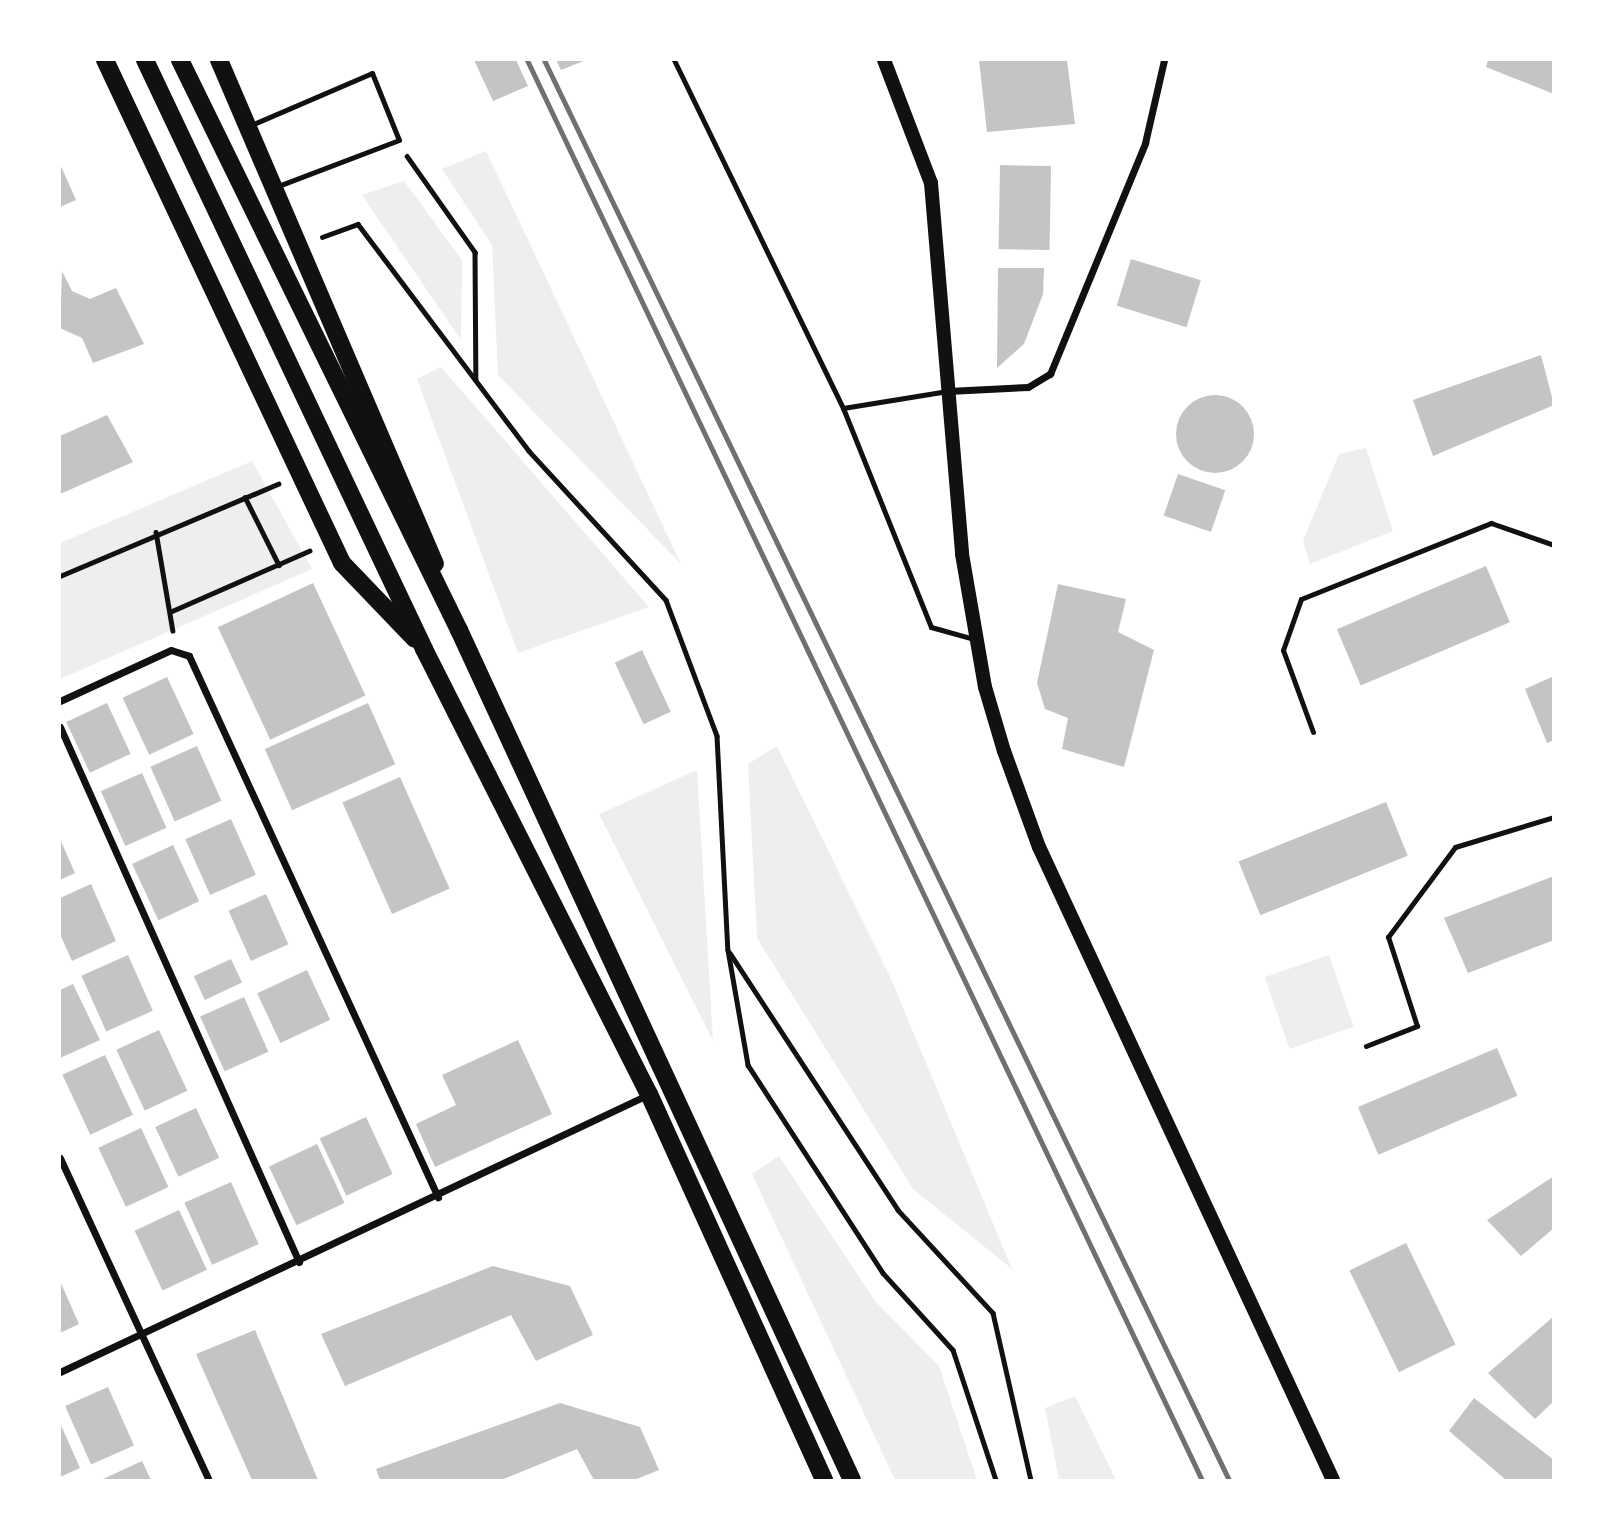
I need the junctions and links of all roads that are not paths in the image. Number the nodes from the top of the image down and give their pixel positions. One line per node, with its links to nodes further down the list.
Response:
1 (105, 60): 15 (main road)
2 (145, 60): 15 (main road)
3 (180, 60): 13 (main road)
4 (219, 60): 8 (main road)
5 (674, 60): 11 (lane)
6 (884, 60): 10 (main road)
7 (1164, 60): 10 (street)
8 (247, 127): 9 (main road); 9 (lane)
9 (271, 189): 13 (main road)
10 (948, 391): 11 (lane); 14 (main road)
11 (843, 408): 14 (lane)
12 (1553, 545): 18 (lane)
13 (459, 630): 29 (main road)
14 (975, 639): 30 (main road)
15 (424, 649): 21 (main road)
16 (60, 701): 23 (street)
17 (60, 727): 24 (street)
18 (1313, 732)
19 (1553, 817): 20 (lane)
20 (1366, 1046)
21 (649, 1094): 23 (street); 28 (main road)
22 (60, 1158): 25 (street)
23 (438, 1197): 24 (street)
24 (299, 1262): 25 (street)
25 (142, 1336): 26 (street); 27 (street)
26 (60, 1372)
27 (209, 1480)
28 (824, 1480)
29 (852, 1480)
30 (1333, 1480)

